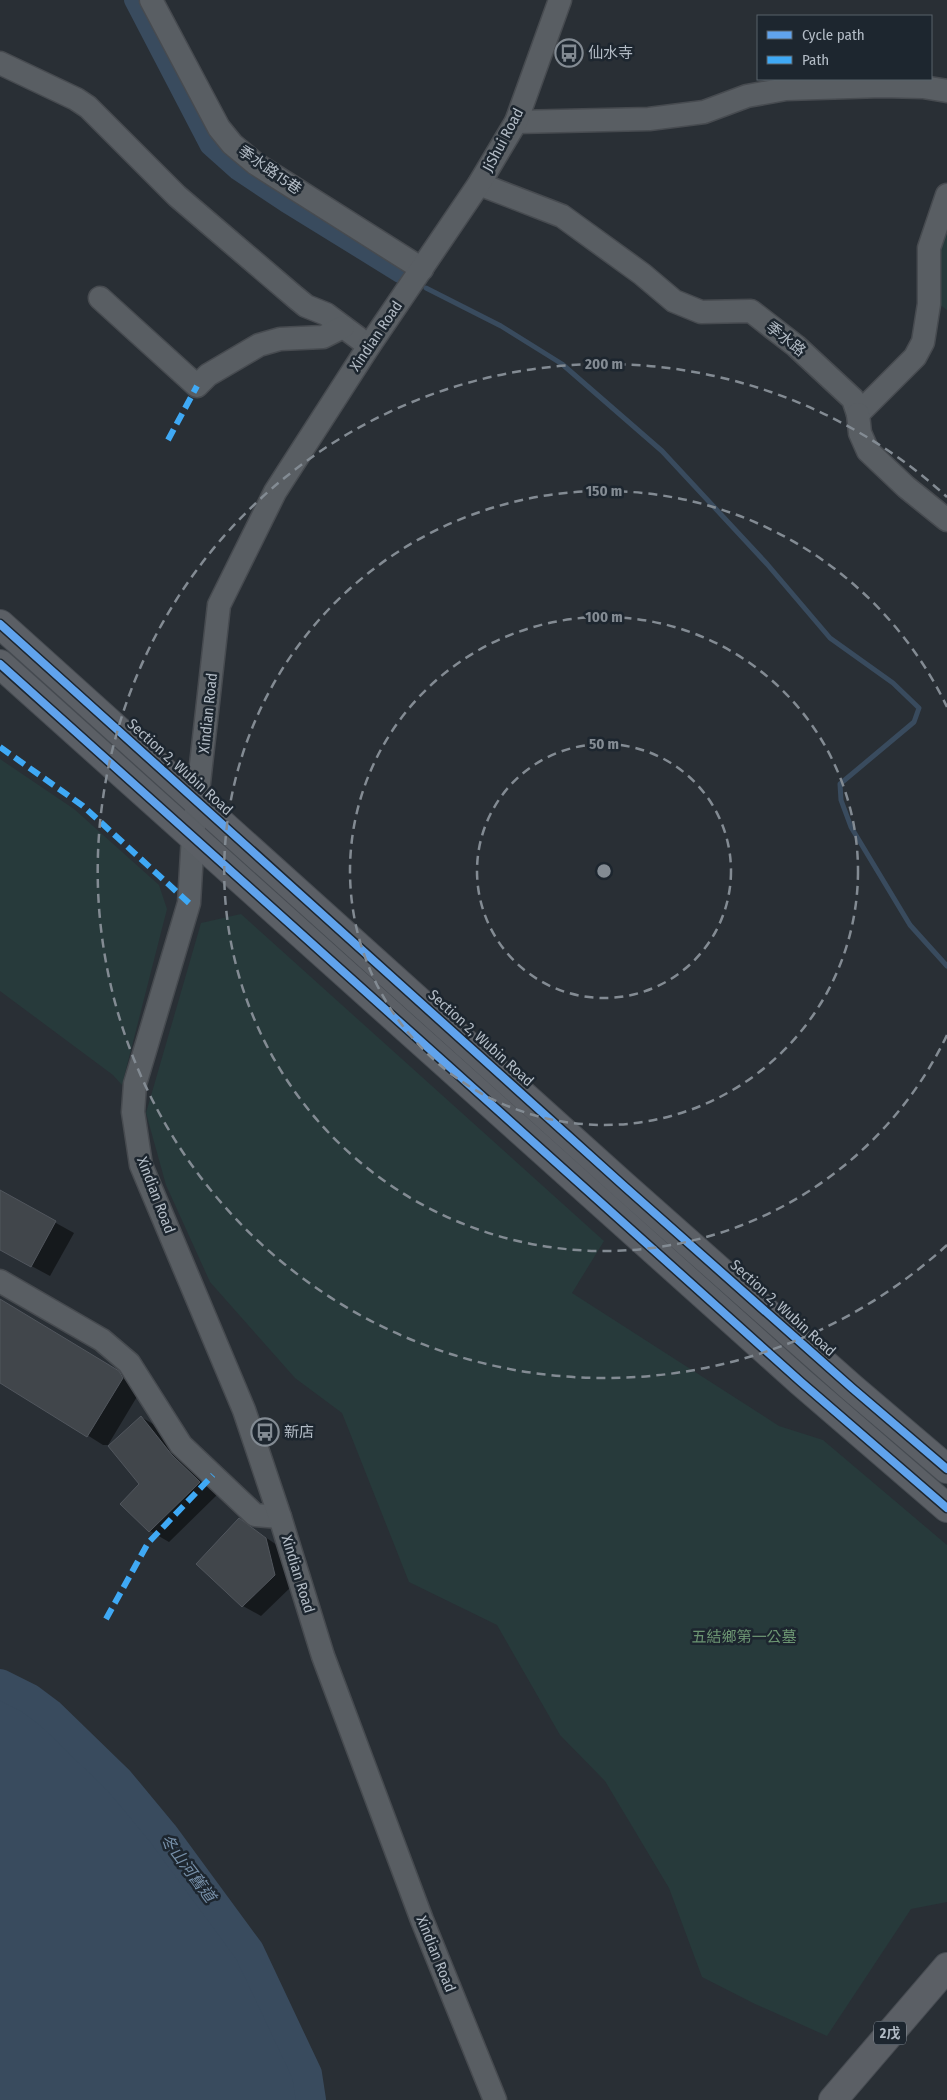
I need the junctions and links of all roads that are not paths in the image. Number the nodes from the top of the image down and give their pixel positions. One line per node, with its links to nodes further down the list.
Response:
1 (151, 0): 8 (street, 季水路15巷)
2 (560, 0): 5 (street, JiShui Road)
3 (0, 63): 10 (street)
4 (947, 91): 5 (street)
5 (516, 122): 6 (street, JiShui Road)
6 (479, 184): 8 (street, JiShui Road); 12 (street, 季水路)
7 (947, 195): 12 (street)
8 (422, 269): 11 (street, Xindian Road)
9 (100, 298): 10 (street)
10 (343, 327): 11 (street)
11 (369, 346): 16 (street, Xindian Road)
12 (858, 414): 13 (street, 季水路)
13 (947, 520)
14 (0, 624): 16 (main road, Section 2, Wubin Road)
15 (0, 664): 17 (main road)
16 (198, 802): 17 (street, Xindian Road); 19 (main road, Section 2, Wubin Road)
17 (193, 836): 20 (main road); 21 (street, Xindian Road)
18 (0, 1281): 21 (street)
19 (947, 1469)
20 (947, 1508)
21 (280, 1517): 23 (street, Xindian Road)
22 (947, 1966): 24 (main road, 2戊)
23 (495, 2100)
24 (833, 2100)

